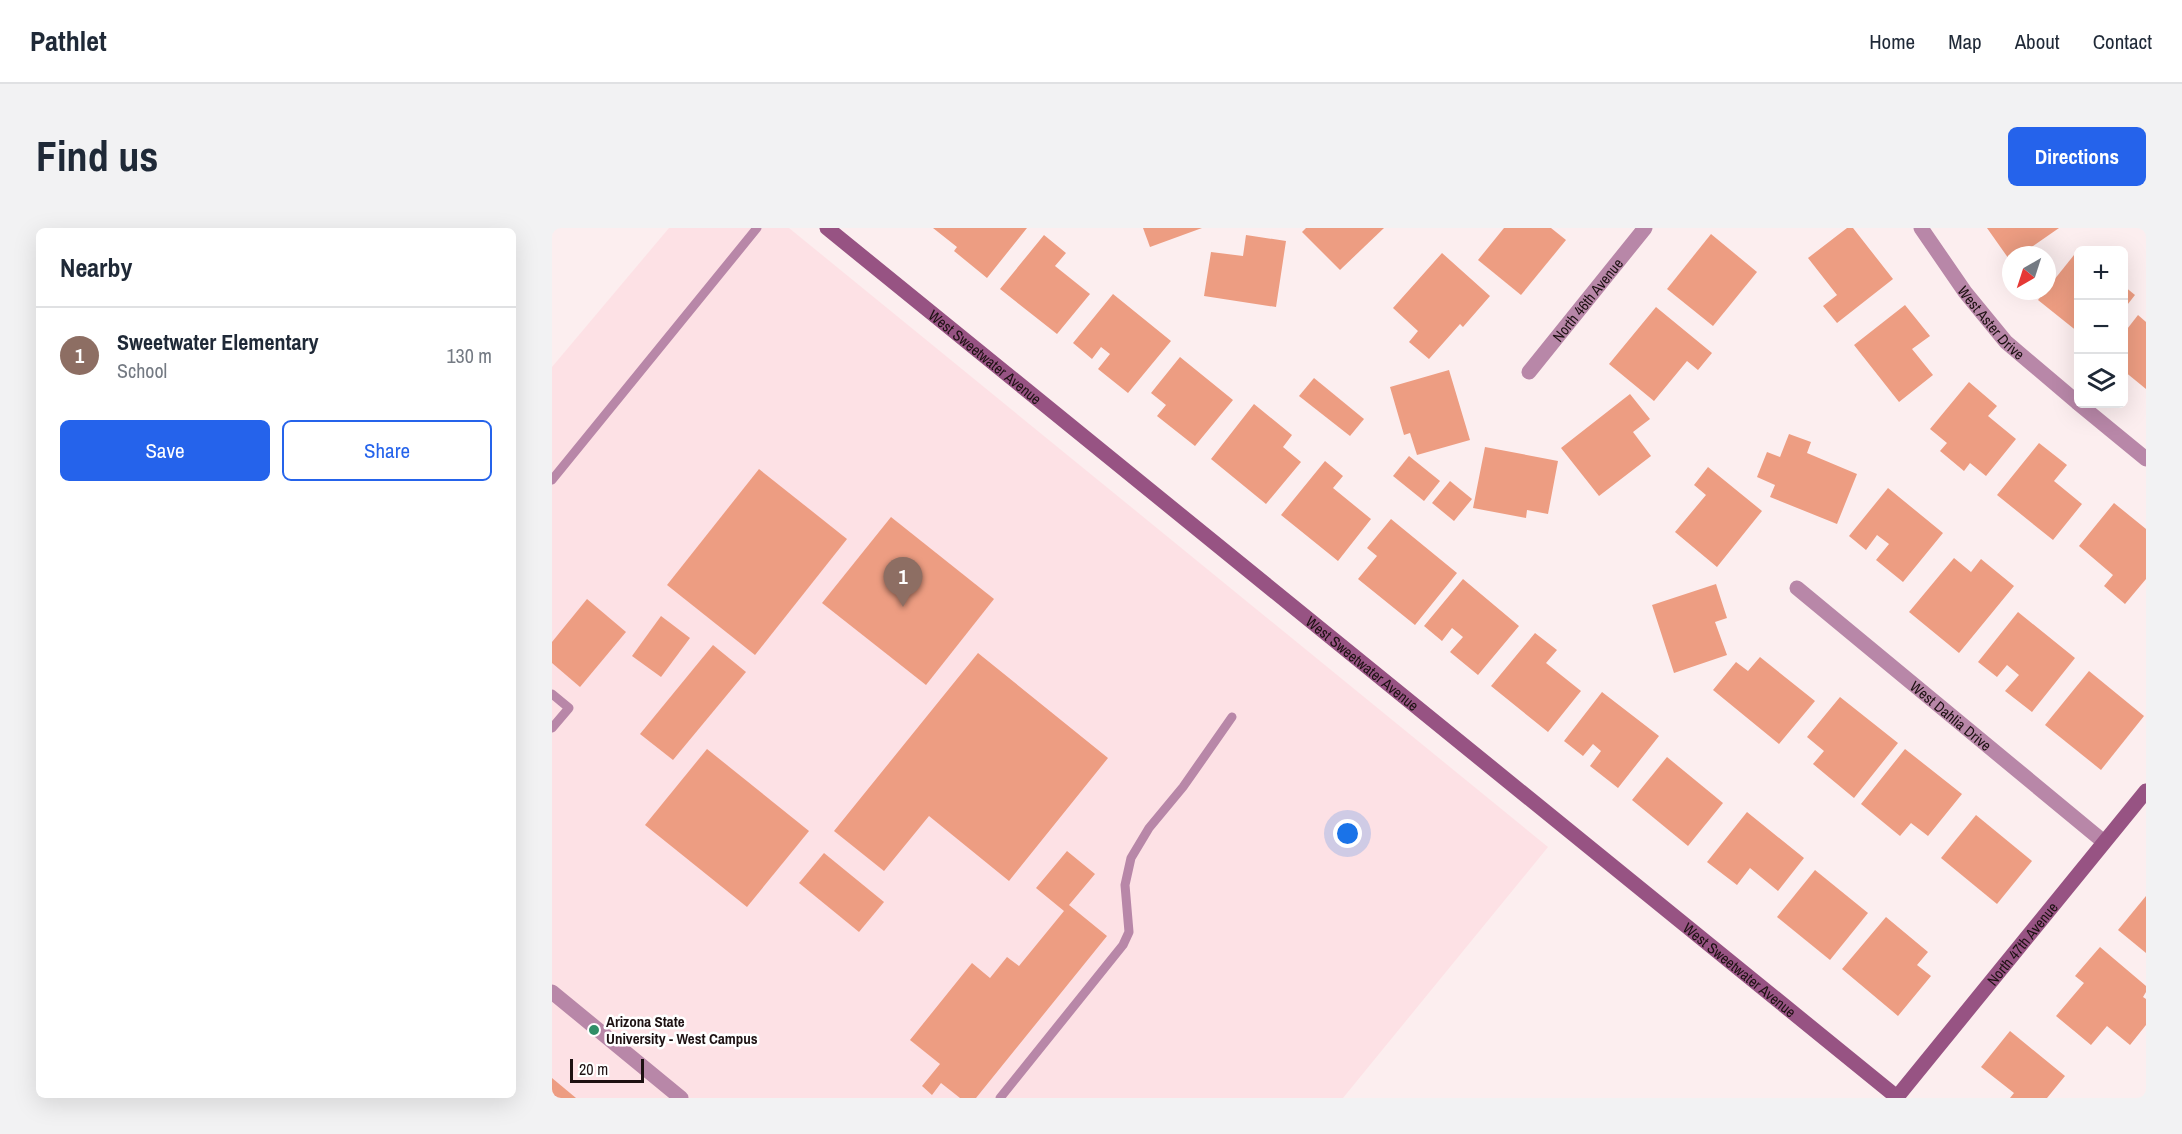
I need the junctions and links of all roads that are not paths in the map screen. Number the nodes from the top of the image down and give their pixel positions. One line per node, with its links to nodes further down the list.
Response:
1 (757, 228): 9 (lane)
2 (827, 228): 17 (street, West Sweetwater Avenue)
3 (1645, 228): 5 (street, North 46th Avenue)
4 (1921, 228): 6 (street, West Aster Drive)
5 (1529, 372)
6 (2074, 399)
7 (2085, 408): 8 (street, West Aster Drive)
8 (2146, 459)
9 (552, 480)
10 (1797, 588): 15 (street, West Dahlia Drive)
11 (552, 694): 13 (lane)
12 (1232, 717): 19 (lane)
13 (552, 728)
14 (2146, 790): 15 (street, North 47th Avenue)
15 (2104, 842): 17 (street, North 47th Avenue)
16 (552, 992): 18 (street)
17 (1897, 1097)
18 (681, 1098)
19 (1000, 1098)

